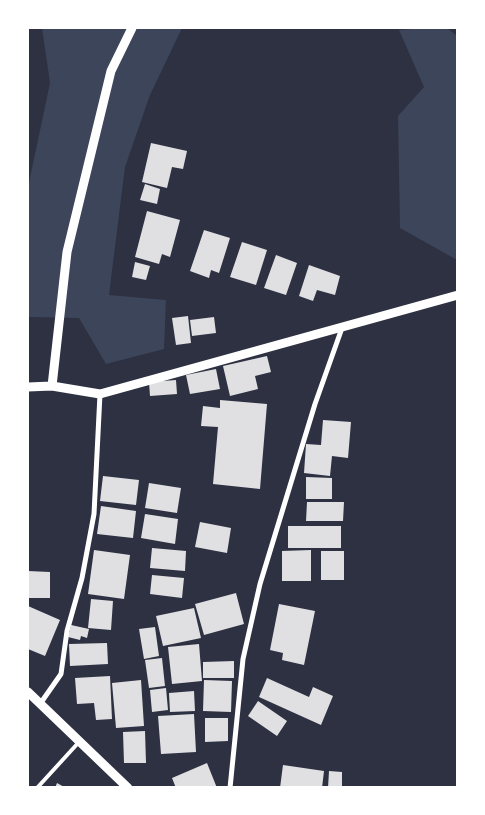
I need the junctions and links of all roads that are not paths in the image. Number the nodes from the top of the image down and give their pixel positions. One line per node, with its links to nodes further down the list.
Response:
1 (132, 28): 4 (street)
2 (458, 295): 3 (street)
3 (342, 328): 6 (street); 12 (street)
4 (52, 386): 5 (street); 6 (street)
5 (28, 387)
6 (100, 394): 8 (street)
7 (28, 692): 8 (street)
8 (40, 704): 9 (street)
9 (79, 742): 10 (lane); 11 (street)
10 (36, 788)
11 (128, 788)
12 (230, 788)

